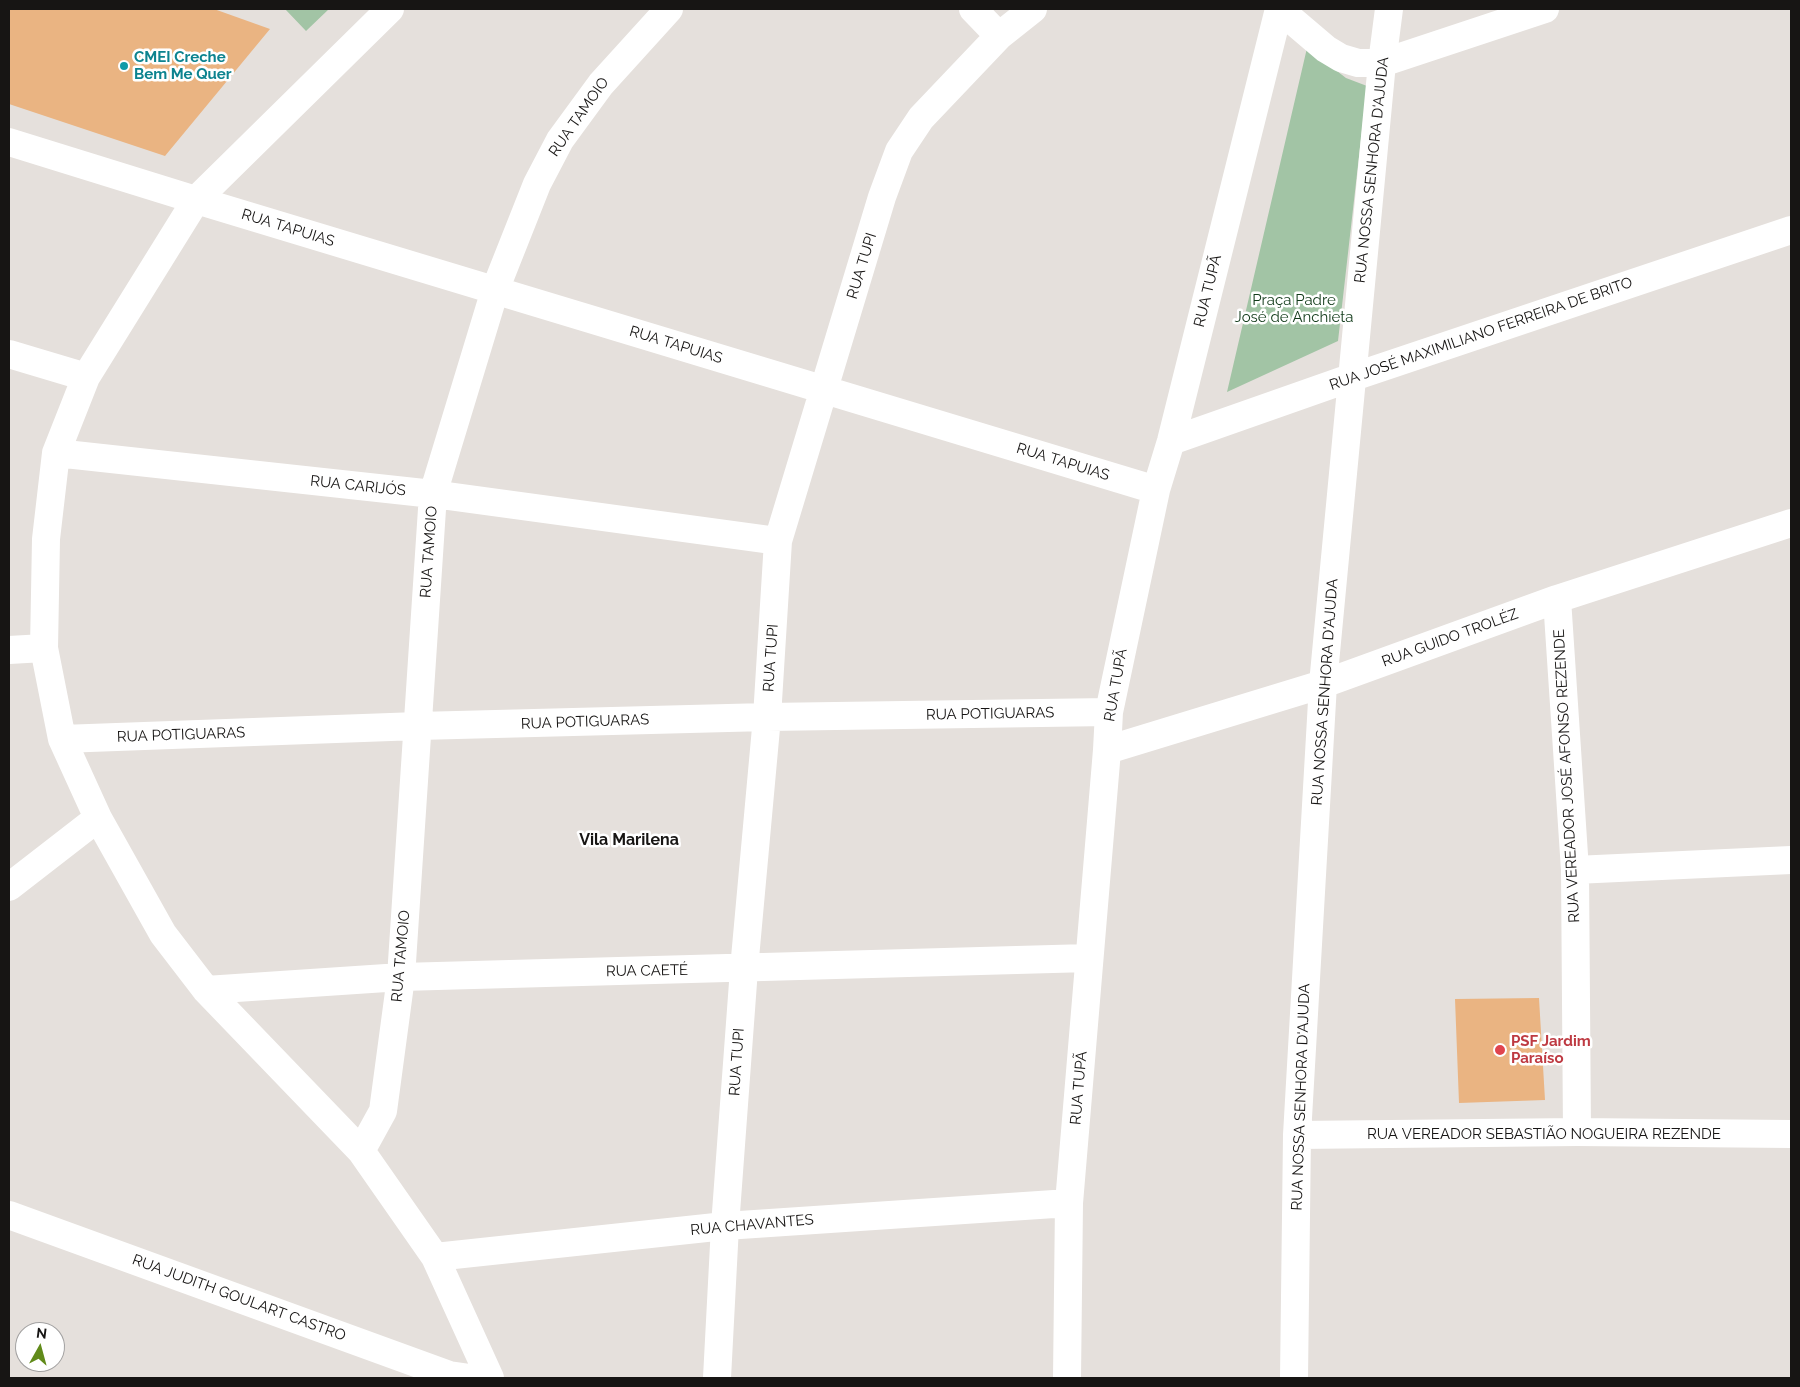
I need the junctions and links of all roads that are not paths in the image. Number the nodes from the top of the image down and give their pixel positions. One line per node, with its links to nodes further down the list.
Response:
1 (390, 9): 11 (street)
2 (669, 9): 13 (street, RUA TAMOIO)
3 (973, 9): 8 (street)
4 (1033, 9): 8 (street, RUA TUPI)
5 (1279, 9): 9 (street); 18 (street, RUA TUPÃ)
6 (1389, 9): 9 (street, RUA NOSSA SENHORA D'AJUDA)
7 (1545, 9): 9 (street)
8 (999, 36): 17 (street, RUA TUPI)
9 (1382, 63): 16 (street, RUA NOSSA SENHORA D'AJUDA)
10 (9, 142): 11 (street, RUA TAPUIAS)
11 (196, 200): 13 (street, RUA TAPUIAS); 15 (street)
12 (1791, 230): 16 (street, RUA JOSÉ MAXIMILIANO FERREIRA DE BRITO)
13 (495, 290): 17 (street, RUA TAPUIAS); 21 (street, RUA TAMOIO)
14 (9, 354): 15 (street)
15 (86, 377): 19 (street)
16 (1352, 377): 18 (street, RUA JOSÉ MAXIMILIANO FERREIRA DE BRITO); 27 (street, RUA NOSSA SENHORA D'AJUDA)
17 (824, 390): 20 (street, RUA TAPUIAS); 23 (street, RUA TUPI)
18 (1171, 441): 20 (street, RUA TUPÃ)
19 (56, 453): 21 (street, RUA CARIJÓS); 25 (street)
20 (1156, 490): 28 (street, RUA TUPÃ)
21 (433, 494): 23 (street, RUA CARIJÓS); 30 (street, RUA TAMOIO)
22 (1791, 523): 24 (street, RUA GUIDO TROLÉZ)
23 (778, 540): 29 (street, RUA TUPI)
24 (1557, 599): 27 (street, RUA GUIDO TROLÉZ); 35 (street, RUA VEREADOR JOSÉ AFONSO REZENDE)
25 (44, 648): 26 (street); 31 (street)
26 (9, 650)
27 (1323, 684): 32 (street, RUA GUIDO TROLÉZ); 43 (street, RUA NOSSA SENHORA D'AJUDA)
28 (1109, 712): 29 (street, RUA POTIGUARAS); 32 (street, RUA TUPÃ)
29 (767, 717): 30 (street, RUA POTIGUARAS); 38 (street, RUA TUPI)
30 (418, 726): 31 (street, RUA POTIGUARAS); 39 (street, RUA TAMOIO)
31 (62, 739): 33 (street)
32 (1107, 750): 37 (street, RUA TUPÃ)
33 (98, 818): 36 (street); 40 (street)
34 (1791, 860): 35 (street)
35 (1575, 870): 41 (street, RUA VEREADOR JOSÉ AFONSO REZENDE)
36 (9, 887)
37 (1089, 958): 38 (street, RUA CAETÉ); 45 (street, RUA TUPÃ)
38 (744, 969): 39 (street, RUA CAETÉ); 47 (street, RUA TUPI)
39 (401, 977): 40 (street, RUA CAETÉ); 44 (street, RUA TAMOIO)
40 (206, 990): 44 (street)
41 (1577, 1132): 42 (street, RUA VEREADOR SEBASTIÃO NOGUEIRA REZENDE); 43 (street, RUA VEREADOR SEBASTIÃO NOGUEIRA REZENDE)
42 (1791, 1134)
43 (1297, 1135): 53 (street, RUA NOSSA SENHORA D'AJUDA)
44 (361, 1150): 48 (street)
45 (1069, 1203): 47 (street, RUA CHAVANTES); 52 (street, RUA TUPÃ)
46 (9, 1214): 49 (street, RUA JUDITH GOULART CASTRO)
47 (725, 1226): 48 (street, RUA CHAVANTES); 51 (street, RUA TUPI)
48 (435, 1257): 50 (street)
49 (470, 1378)
50 (490, 1378)
51 (717, 1378)
52 (1067, 1378)
53 (1294, 1378)

